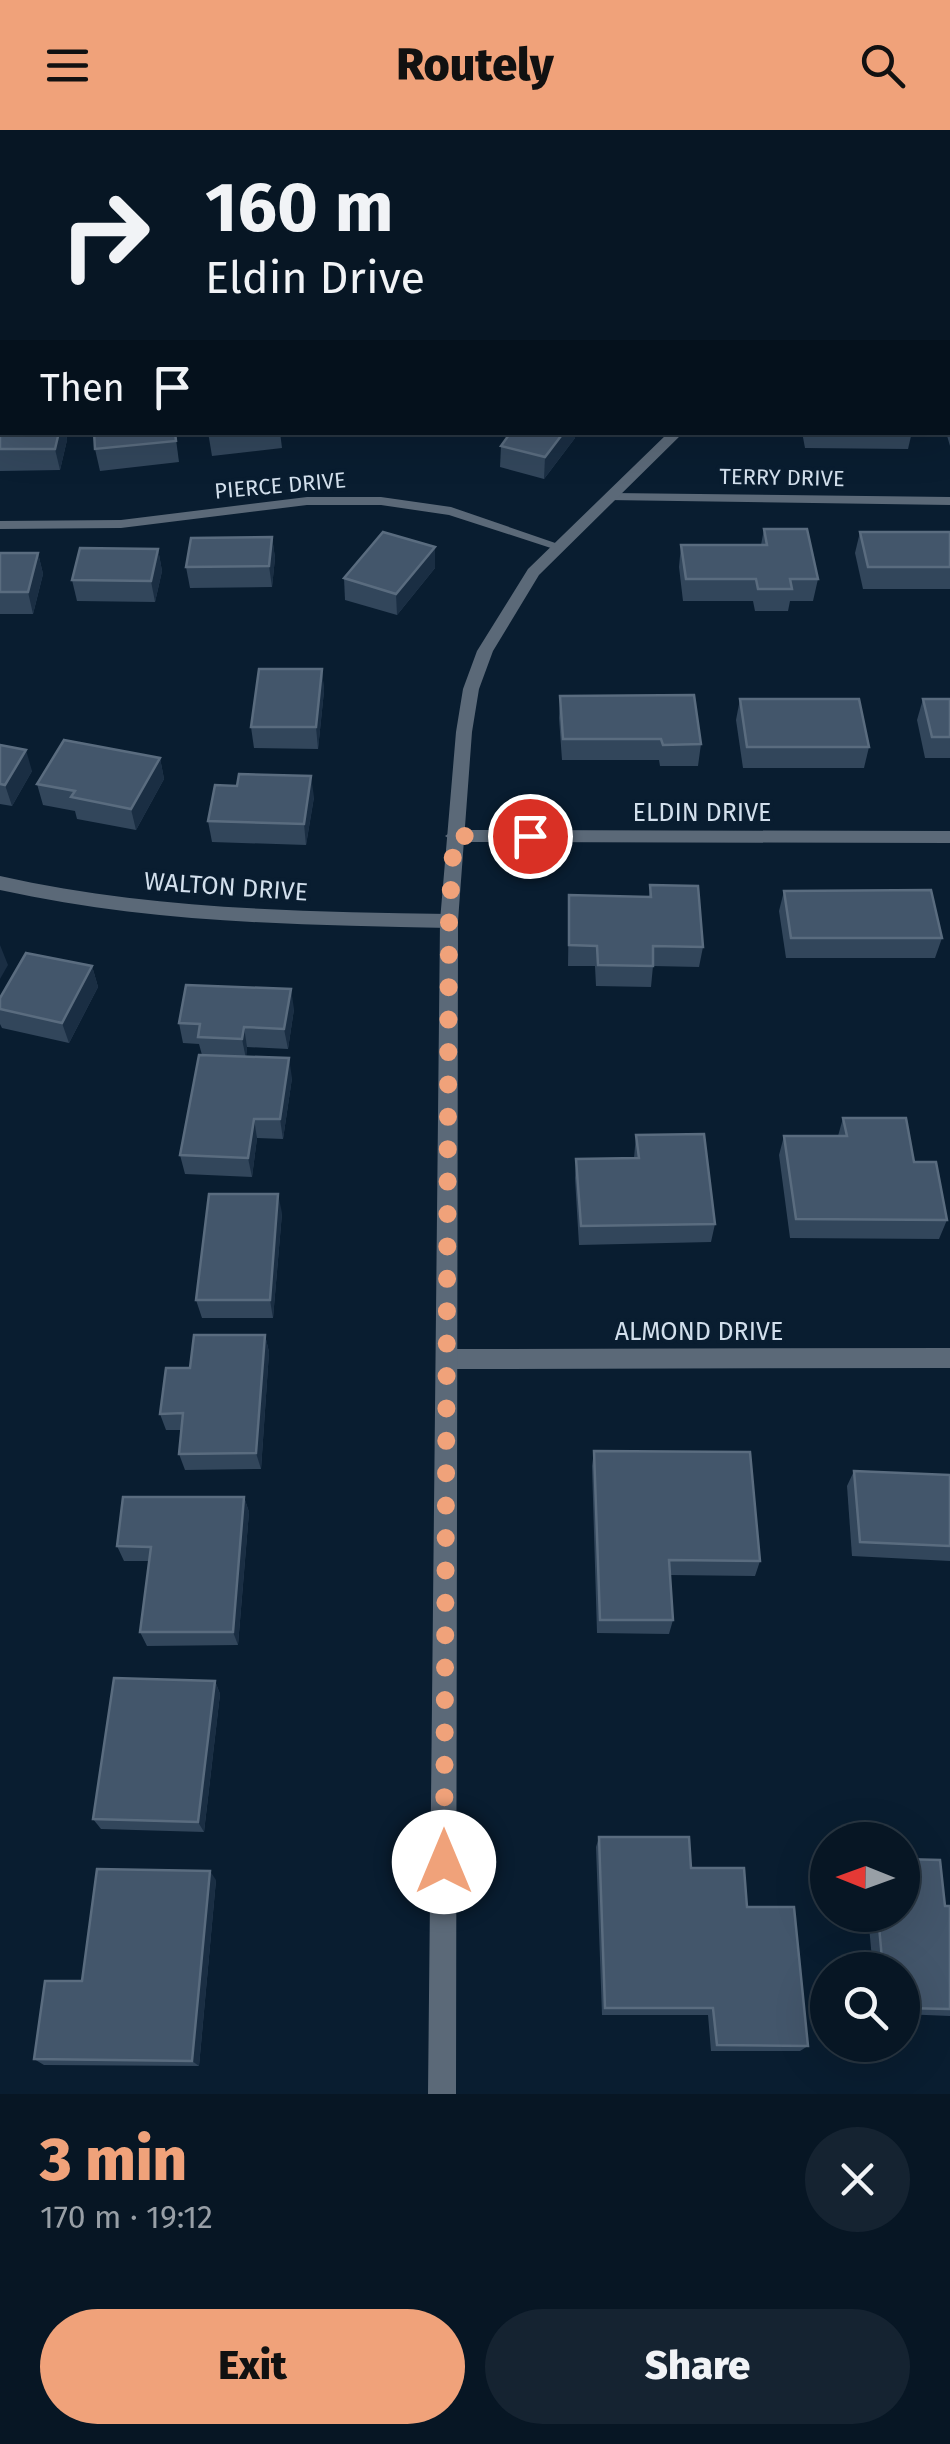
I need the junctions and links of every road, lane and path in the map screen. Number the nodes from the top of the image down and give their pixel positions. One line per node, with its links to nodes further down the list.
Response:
1 (674, 435): 2 (street)
2 (614, 497): 3 (street, TERRY DRIVE); 5 (street)
3 (950, 502)
4 (0, 524): 5 (street, PIERCE DRIVE)
5 (558, 546): 6 (street)
6 (454, 836): 7 (street, ELDIN DRIVE); 9 (street)
7 (950, 837)
8 (0, 882): 9 (street, WALTON DRIVE)
9 (449, 921): 11 (street)
10 (950, 1358): 11 (street, ALMOND DRIVE)
11 (448, 1360): 12 (street)
12 (442, 2094)

